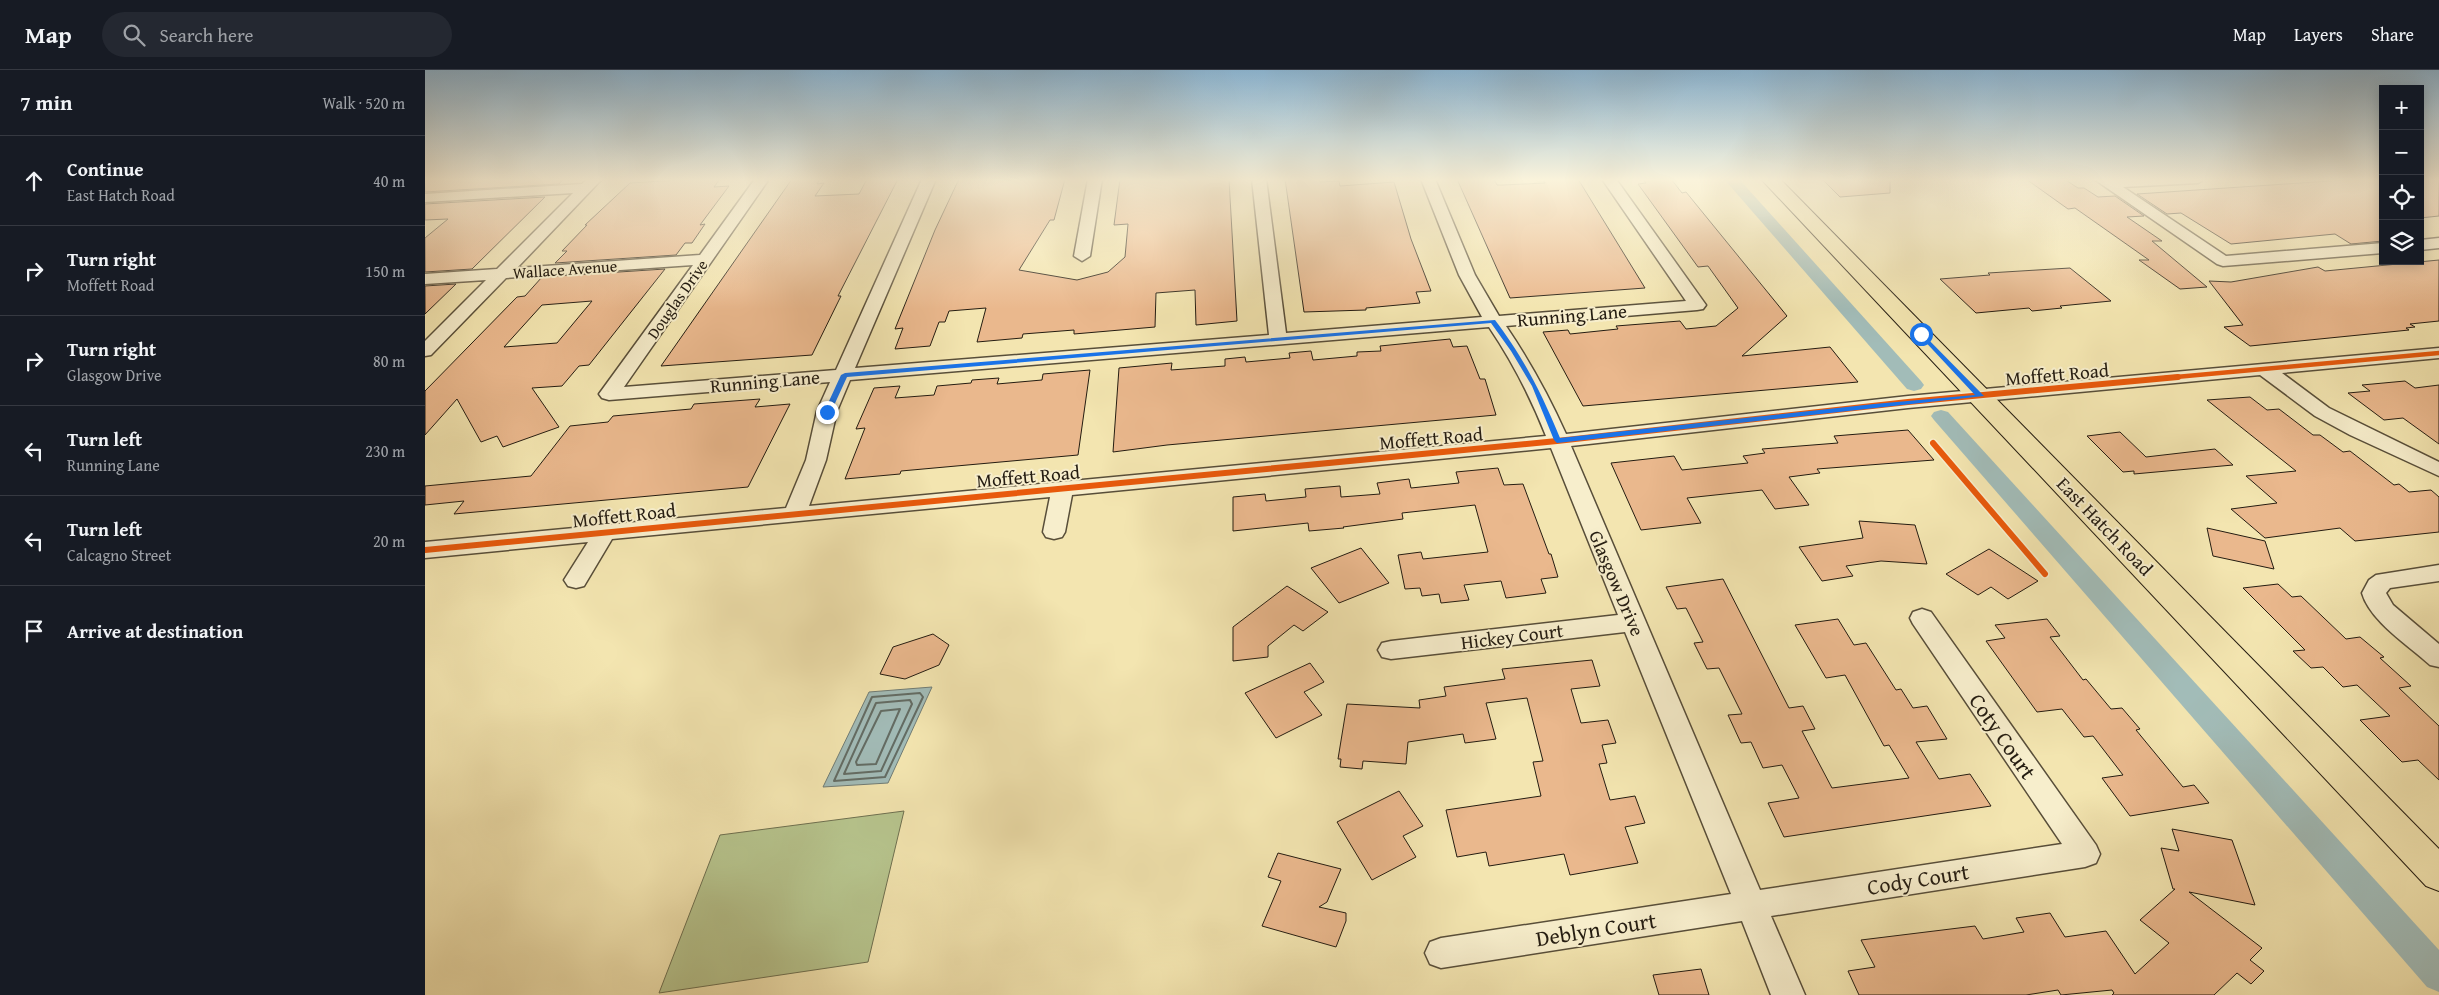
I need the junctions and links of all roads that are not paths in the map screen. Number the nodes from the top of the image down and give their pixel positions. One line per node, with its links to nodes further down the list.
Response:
1 (553, 222): 15 (street)
2 (731, 222): 14 (street, Douglas Drive)
3 (910, 222): 22 (street)
4 (1088, 222): 13 (street)
5 (1264, 222): 18 (street)
6 (1446, 222): 17 (street, Glasgow Drive)
7 (1639, 222): 17 (street, Running Lane)
8 (1812, 222): 24 (main road, East Hatch Road)
9 (2166, 222): 12 (street)
10 (2439, 243): 11 (street)
11 (2424, 245)
12 (2379, 248)
13 (1082, 256)
14 (705, 259): 15 (street, Wallace Avenue); 23 (street, Douglas Drive)
15 (503, 273): 16 (street, Wallace Avenue); 19 (street)
16 (425, 279)
17 (1493, 321): 18 (street, Running Lane); 25 (street, Glasgow Drive)
18 (1278, 339): 22 (street, Running Lane)
19 (425, 352)
20 (2439, 353): 21 (street, Moffett Road)
21 (2264, 369): 24 (street, Moffett Road); 26 (street)
22 (845, 375): 23 (street, Running Lane); 28 (street)
23 (609, 394)
24 (1981, 396): 25 (street, Moffett Road); 39 (main road, East Hatch Road)
25 (1557, 440): 27 (street, Moffett Road); 35 (street, Glasgow Drive)
26 (2439, 470)
27 (1062, 488): 28 (street, Moffett Road); 30 (street)
28 (795, 514): 29 (street, Moffett Road)
29 (607, 531): 31 (street, Moffett Road); 33 (street)
30 (1053, 532)
31 (425, 550)
32 (2439, 573): 37 (street)
33 (576, 580)
34 (1921, 618): 38 (street, Coty Court)
35 (1633, 622): 36 (street, Hickey Court); 40 (street, Glasgow Drive)
36 (1391, 650)
37 (2439, 658)
38 (2085, 854): 40 (street, Cody Court)
39 (2439, 874)
40 (1751, 905): 41 (street, Deblyn Court); 42 (street, Glasgow Drive)
41 (1441, 953)
42 (1788, 995)

